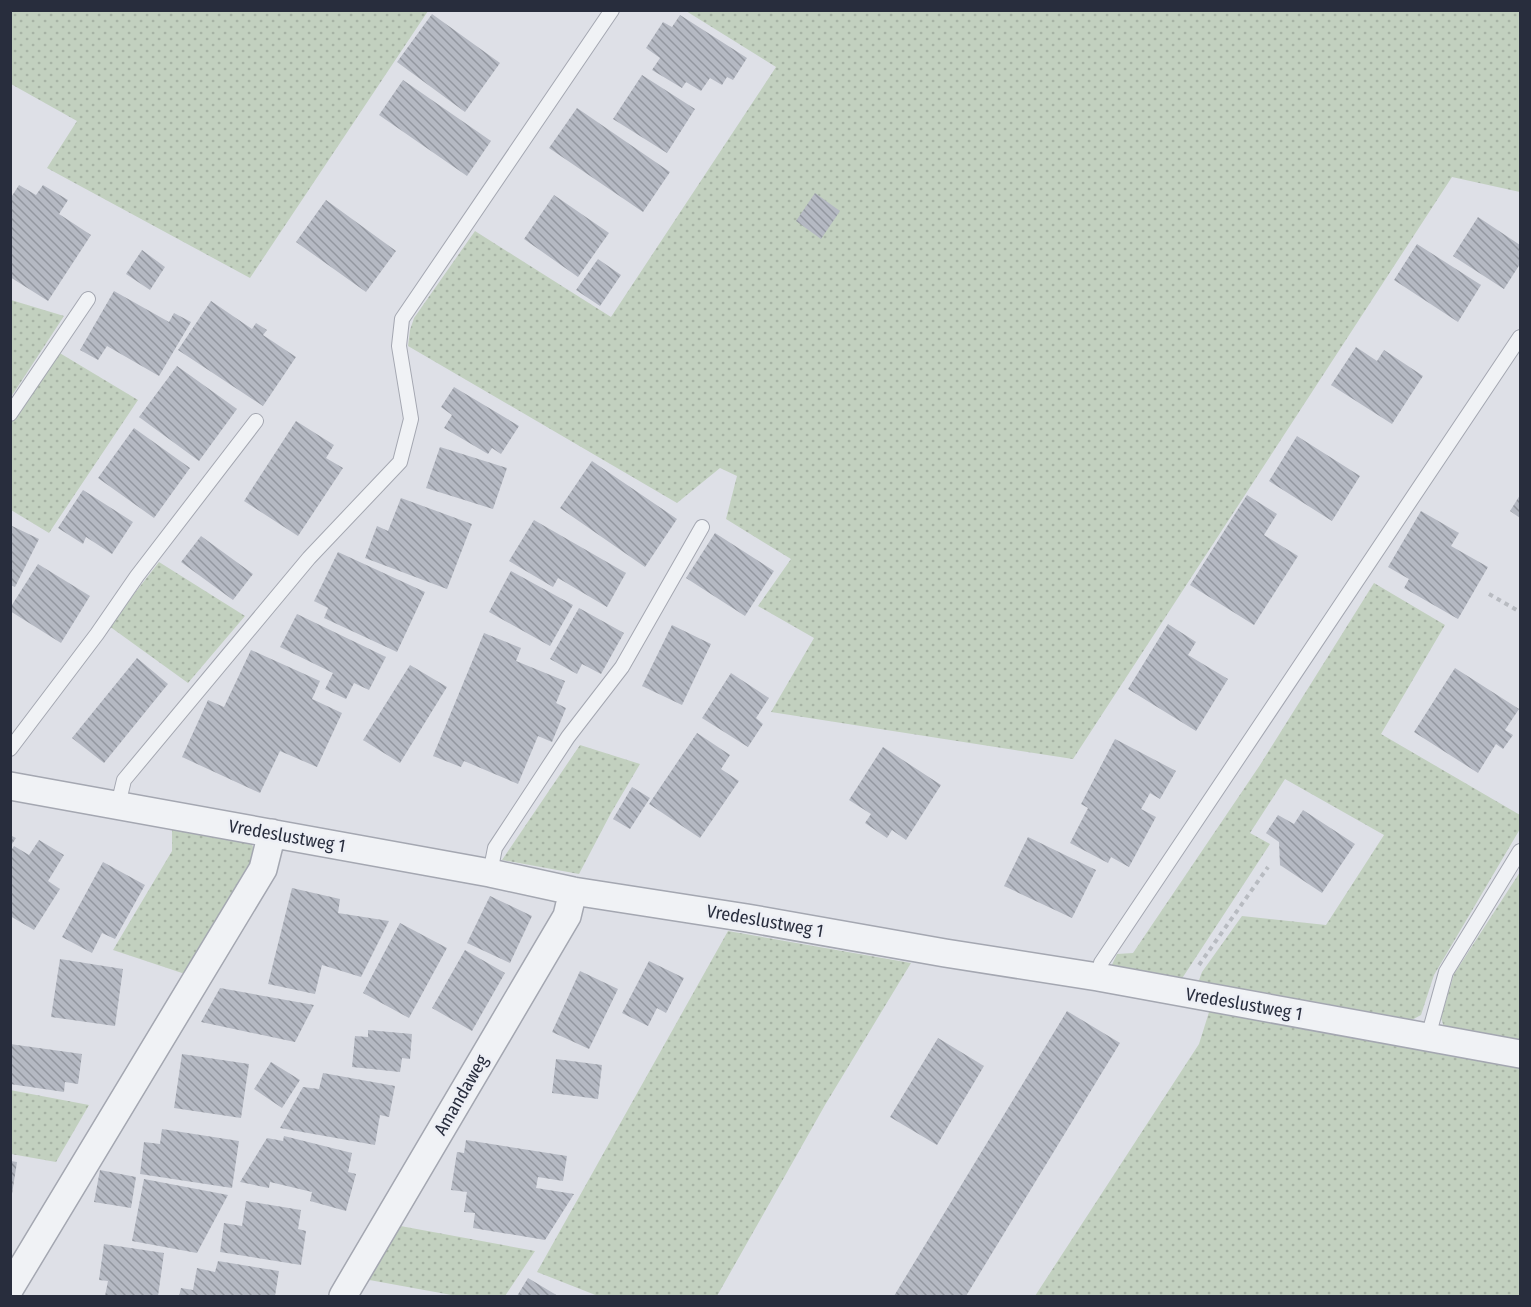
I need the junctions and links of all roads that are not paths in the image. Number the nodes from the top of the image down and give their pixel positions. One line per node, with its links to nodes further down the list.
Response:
1 (612, 10): 9 (lane)
2 (88, 299): 4 (lane)
3 (1521, 337): 14 (lane)
4 (10, 414)
5 (256, 421): 7 (lane)
6 (702, 527): 12 (lane)
7 (10, 749)
8 (10, 786): 9 (street, Vredeslustweg 1)
9 (118, 805): 10 (street, Vredeslustweg 1)
10 (272, 833): 12 (street, Vredeslustweg 1); 17 (street)
11 (1521, 851): 15 (lane)
12 (489, 873): 13 (street, Vredeslustweg 1)
13 (573, 891): 14 (street, Vredeslustweg 1); 18 (street, Amandaweg)
14 (1098, 977): 15 (street, Vredeslustweg 1)
15 (1428, 1037): 16 (street, Vredeslustweg 1)
16 (1521, 1054)
17 (10, 1288)
18 (343, 1296)

